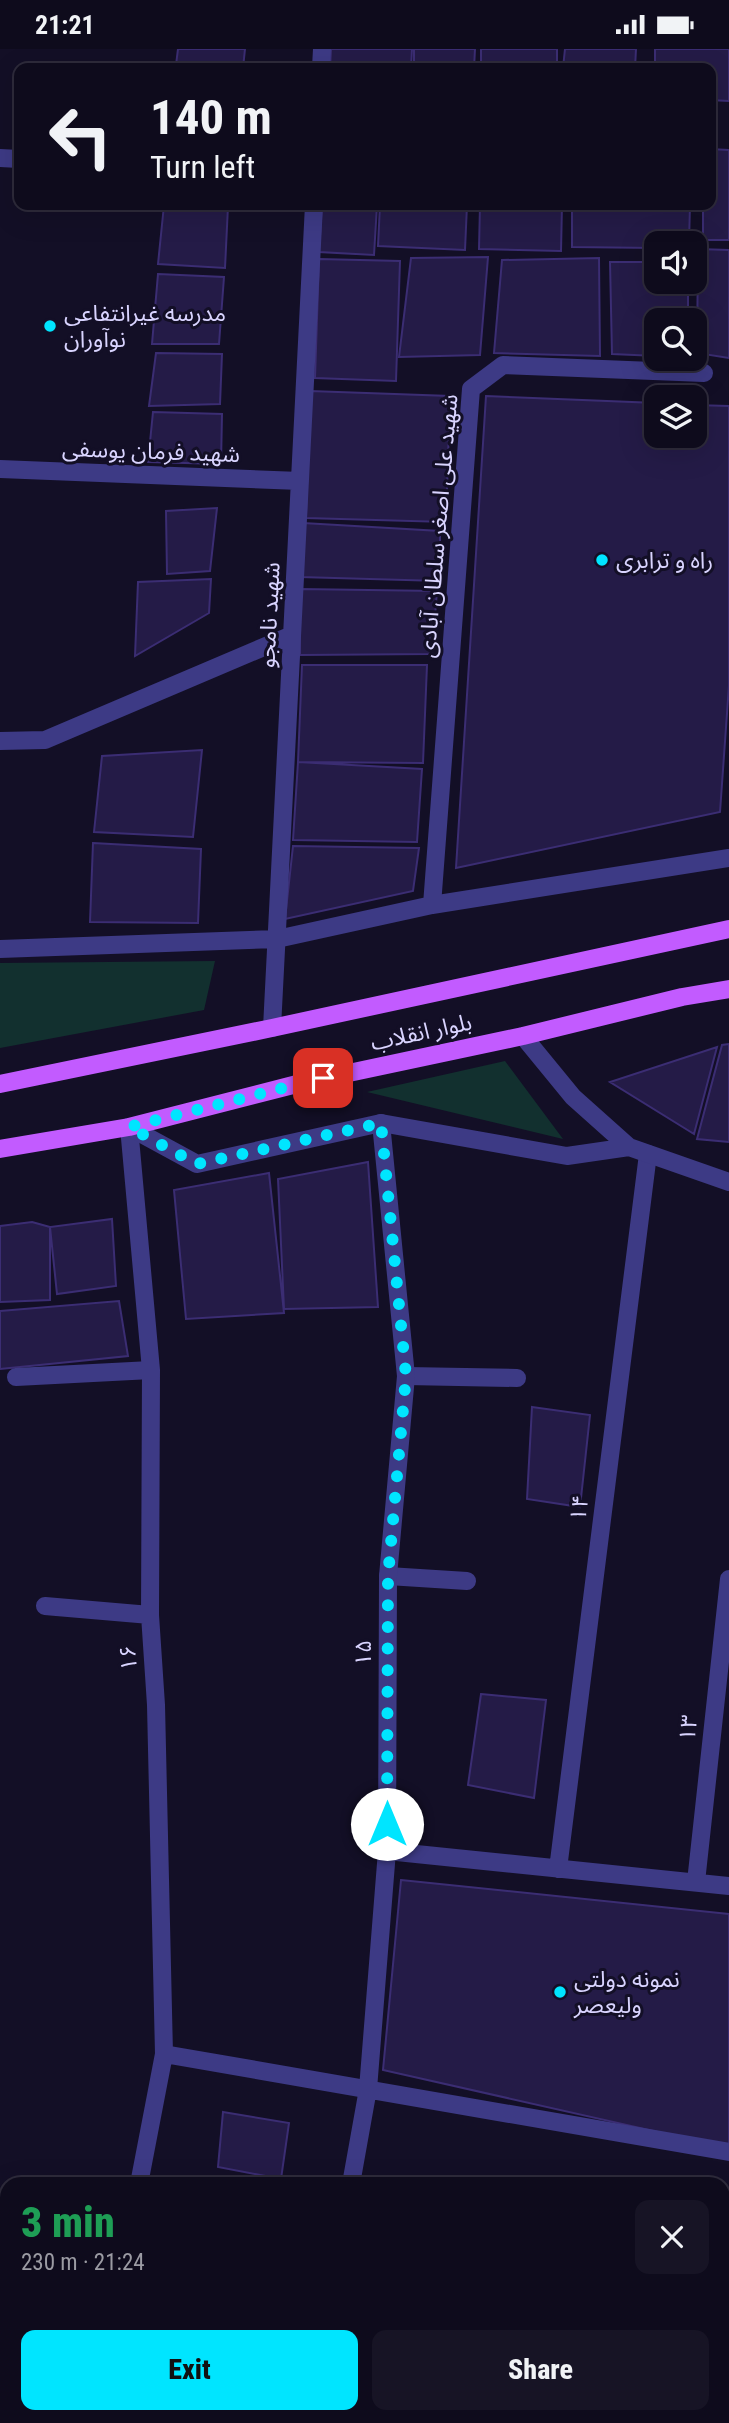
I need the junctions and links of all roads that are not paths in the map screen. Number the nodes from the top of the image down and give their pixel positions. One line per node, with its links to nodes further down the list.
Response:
1 (314, 210): 4 (street, شهید نامجو)
2 (704, 373): 8 (street, شهید علی اصغر سلطان آبادی)
3 (0, 469): 4 (street, شهید فرمان یوسفی)
4 (300, 481): 5 (street, شهید نامجو)
5 (292, 635): 6 (street); 10 (street, شهید نامجو)
6 (0, 741)
7 (729, 858): 8 (street)
8 (432, 905): 10 (street)
9 (729, 929): 13 (main road, بلوار انقلاب)
10 (277, 939): 11 (street); 13 (street, شهید نامجو)
11 (0, 949)
12 (729, 989): 14 (main road, بلوار انقلاب)
13 (272, 1028): 15 (main road, بلوار انقلاب)
14 (523, 1036): 17 (main road, بلوار انقلاب); 18 (street)
15 (0, 1084)
16 (381, 1123): 17 (street); 18 (street); 23 (street, ۱۵)
17 (129, 1127): 19 (main road, بلوار انقلاب); 22 (street, ۱۶)
18 (629, 1147): 20 (street)
19 (0, 1149)
20 (648, 1154): 21 (street); 32 (street, ۱۴)
21 (729, 1182)
22 (150, 1370): 24 (street); 30 (street, ۱۶)
23 (406, 1376): 25 (street); 26 (street, ۱۵)
24 (16, 1377)
25 (517, 1378)
26 (388, 1576): 28 (street); 31 (street, ۱۵)
27 (729, 1579): 33 (street, ۱۳)
28 (467, 1581)
29 (45, 1606): 30 (street)
30 (150, 1615): 35 (street, ۱۶)
31 (387, 1851): 32 (street); 36 (street, ۱۵)
32 (558, 1869): 33 (street)
33 (696, 1882): 34 (street)
34 (729, 1886)
35 (164, 2053): 36 (street); 38 (street, ۱۶)
36 (368, 2089): 37 (street); 39 (street, ۱۵)
37 (729, 2152)
38 (140, 2177)
39 (352, 2177)

